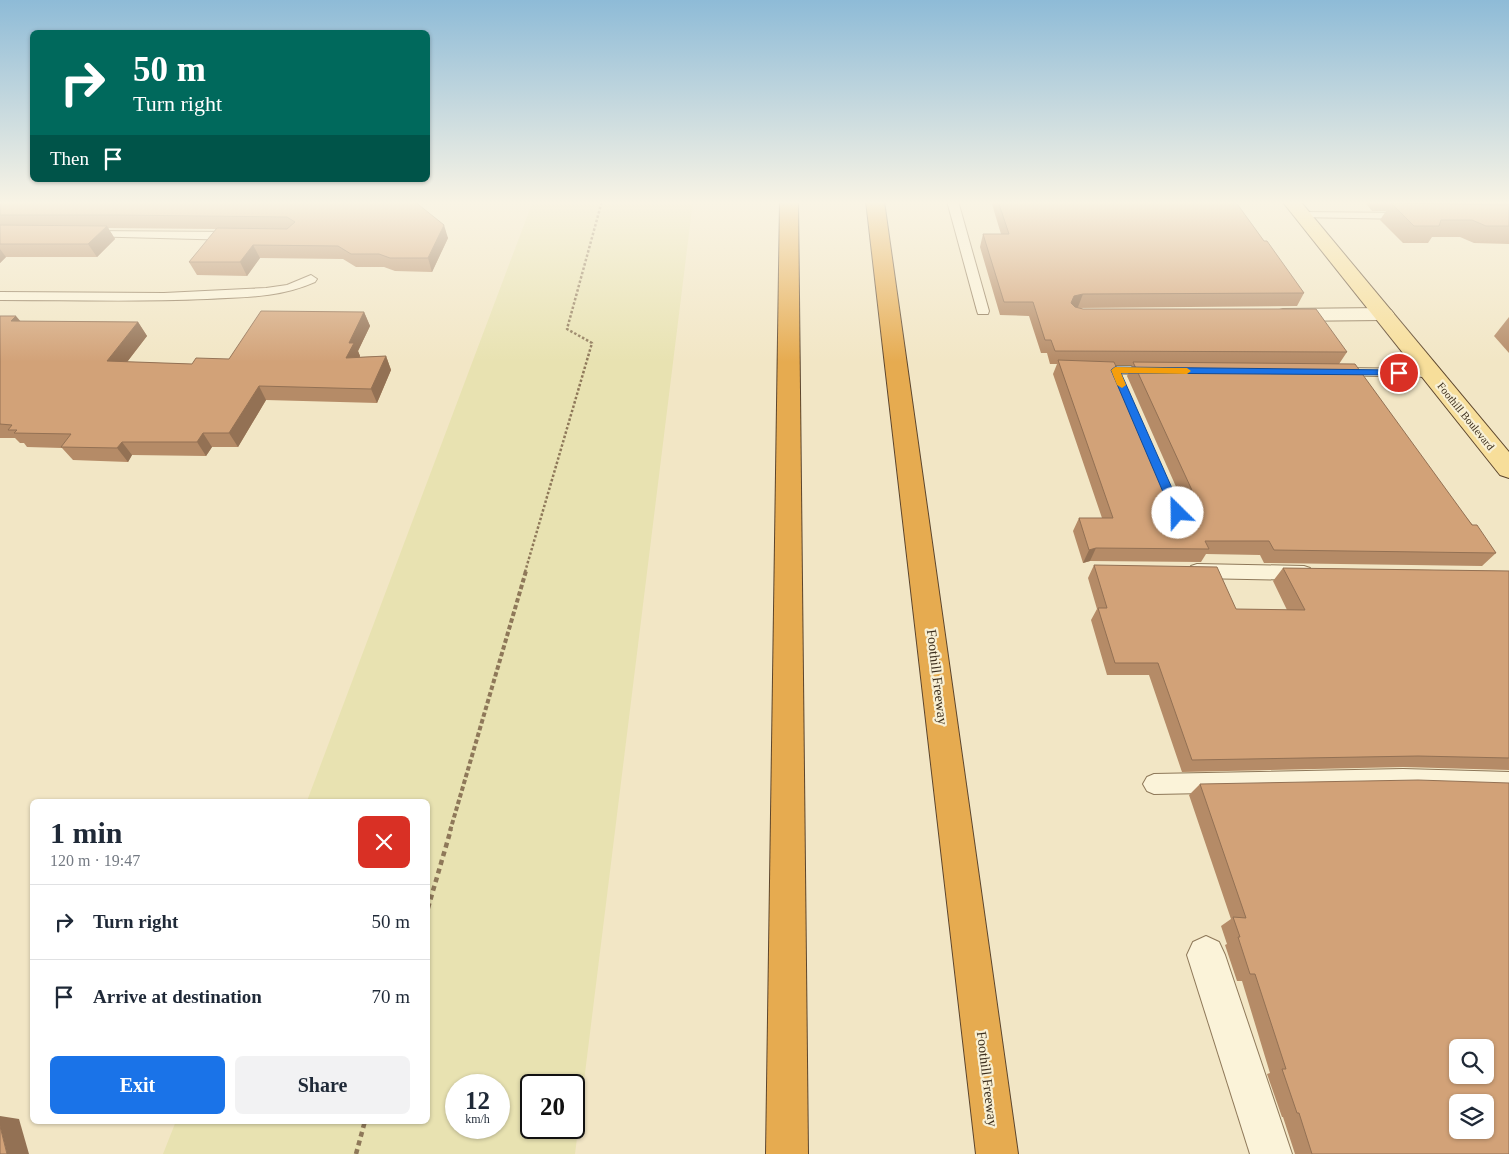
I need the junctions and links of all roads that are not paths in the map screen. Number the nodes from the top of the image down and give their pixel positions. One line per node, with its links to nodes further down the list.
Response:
1 (789, 255): 22 (highway)
2 (882, 255): 23 (highway, Foothill Freeway)
3 (967, 255): 7 (lane)
4 (1335, 255): 9 (main road, Foothill Boulevard)
5 (311, 279): 6 (lane)
6 (0, 296)
7 (983, 311)
8 (1268, 314): 9 (street)
9 (1384, 314): 14 (main road, Foothill Boulevard)
10 (1076, 370): 11 (lane)
11 (1115, 370): 12 (lane); 15 (lane)
12 (1164, 371)
13 (1321, 372): 14 (lane)
14 (1431, 373): 16 (main road, Foothill Boulevard)
15 (1123, 388)
16 (1509, 469)
17 (1179, 571): 18 (lane)
18 (1317, 573)
19 (1509, 782): 20 (lane)
20 (1154, 784)
21 (1206, 955): 24 (street)
22 (787, 1154)
23 (997, 1154)
24 (1271, 1154)

